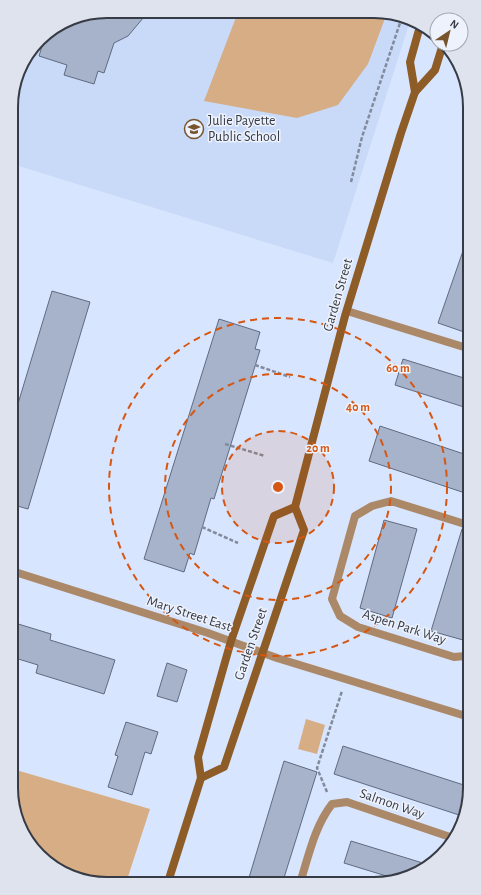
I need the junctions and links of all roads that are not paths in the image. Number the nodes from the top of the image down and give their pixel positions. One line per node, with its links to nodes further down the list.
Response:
1 (419, 30): 3 (street, Garden Street)
2 (441, 52): 3 (street, Garden Street)
3 (414, 92): 4 (street, Garden Street)
4 (346, 311): 5 (street); 6 (street, Garden Street)
5 (463, 347)
6 (295, 507): 9 (street, Garden Street); 10 (street, Garden Street)
7 (463, 523): 11 (street, Aspen Park Way)
8 (18, 573): 9 (street, Mary Street East)
9 (231, 641): 10 (street, Mary Street East); 13 (street, Garden Street)
10 (262, 652): 12 (street, Mary Street East); 13 (street, Garden Street)
11 (463, 656)
12 (463, 715)
13 (201, 778): 15 (street, Garden Street)
14 (448, 836): 16 (street, Salmon Way)
15 (170, 877)
16 (302, 877)

